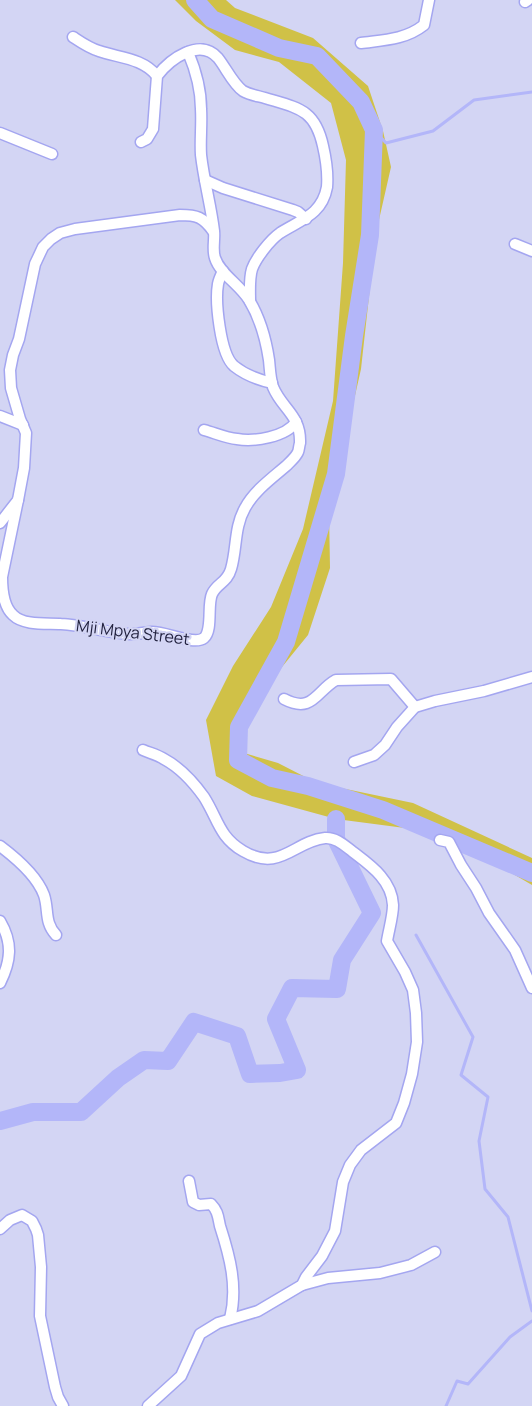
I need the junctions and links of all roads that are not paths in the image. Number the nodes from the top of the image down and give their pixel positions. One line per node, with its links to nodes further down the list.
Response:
1 (429, 0): 3 (street)
2 (73, 37): 5 (street)
3 (361, 42)
4 (188, 52): 5 (street); 9 (street); 10 (street)
5 (157, 76): 7 (street)
6 (0, 133): 8 (street)
7 (141, 142)
8 (52, 154)
9 (205, 180): 10 (street); 11 (street)
10 (306, 219): 15 (street)
11 (215, 234): 14 (street); 19 (street)
12 (515, 244): 13 (street)
13 (532, 251)
14 (223, 271): 15 (street, Mji Mpya Street); 16 (street)
15 (250, 301): 16 (street, Mji Mpya Street)
16 (272, 383): 18 (street, Mji Mpya Street)
17 (0, 416): 19 (street)
18 (296, 422): 20 (street); 21 (street, Mji Mpya Street)
19 (23, 425): 21 (street)
20 (204, 430)
21 (18, 500): 22 (street)
22 (0, 523)
23 (532, 677): 25 (street)
24 (284, 699): 25 (street)
25 (415, 707): 27 (street)
26 (143, 750): 37 (street)
27 (354, 762)
28 (440, 840): 33 (street)
29 (0, 846): 31 (street)
30 (0, 921): 32 (street)
31 (56, 935)
32 (0, 983)
33 (532, 988)
34 (189, 1181): 38 (street)
35 (0, 1229): 39 (street)
36 (435, 1252): 37 (street)
37 (302, 1285): 38 (street)
38 (230, 1319): 40 (street)
39 (63, 1406)
40 (148, 1406)

